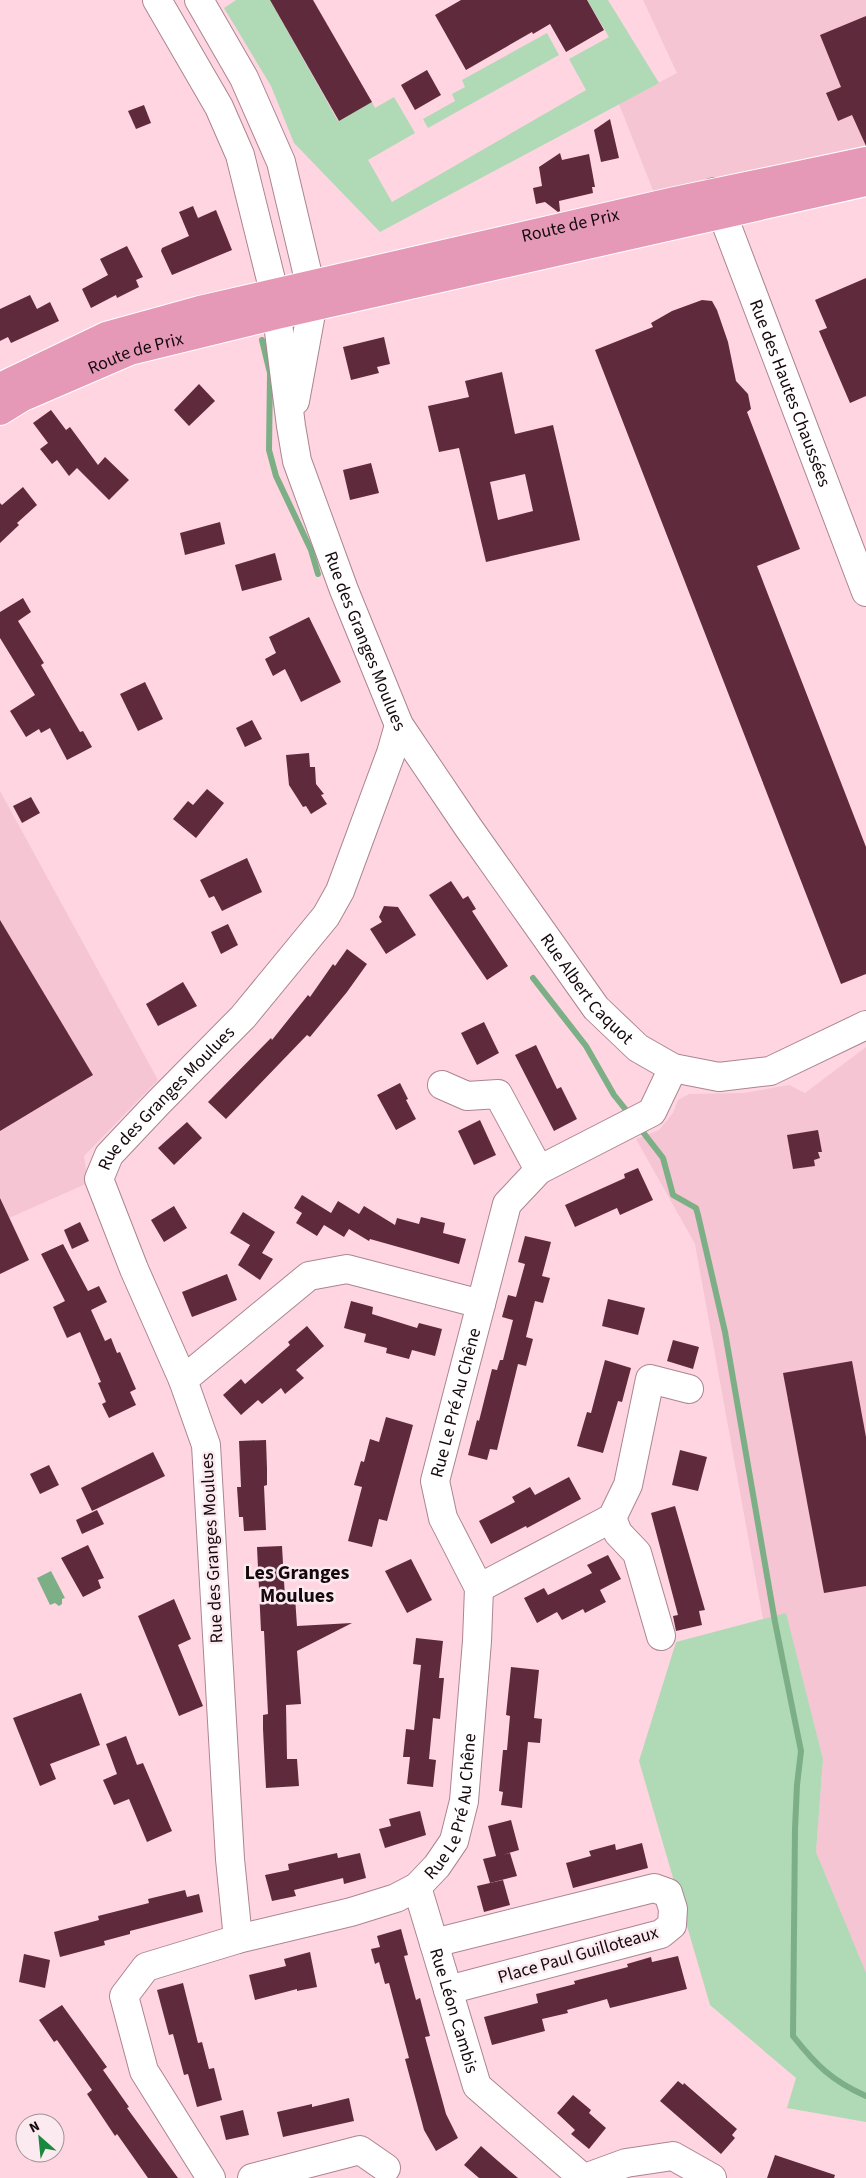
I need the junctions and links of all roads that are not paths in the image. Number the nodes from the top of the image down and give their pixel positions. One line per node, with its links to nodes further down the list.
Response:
1 (157, 0): 7 (street, Rue des Granges Moulues)
2 (199, 0): 6 (street)
3 (866, 161): 5 (main road, Route de Prix)
4 (866, 182): 5 (main road, Route de Prix)
5 (718, 203): 6 (main road, Route de Prix); 11 (street, Rue des Hautes Chaussées)
6 (311, 296): 7 (main road, Route de Prix); 10 (street, Rue des Granges Moulues)
7 (276, 303): 8 (main road, Route de Prix); 9 (main road, Route de Prix); 10 (street, Rue des Granges Moulues)
8 (0, 387)
9 (0, 411)
10 (290, 426): 12 (street, Rue des Granges Moulues)
11 (866, 592)
12 (399, 725): 14 (street, Rue Albert Caquot); 18 (street, Rue des Granges Moulues)
13 (866, 1025): 14 (street, Rue Albert Caquot)
14 (673, 1068): 16 (street, Rue Le Pré Au Chêne)
15 (442, 1086): 16 (street)
16 (539, 1170): 17 (street, Rue Le Pré Au Chêne)
17 (481, 1304): 18 (street); 21 (street, Rue Le Pré Au Chêne)
18 (183, 1380): 24 (street, Rue des Granges Moulues)
19 (689, 1389): 20 (street)
20 (612, 1518): 21 (street); 22 (street)
21 (479, 1588): 23 (street, Rue Le Pré Au Chêne)
22 (661, 1636)
23 (417, 1887): 24 (street, Rue Le Pré Au Chêne); 25 (street, Rue Léon Cambis)
24 (238, 1939): 28 (street, Rue Le Pré Au Chêne)
25 (434, 1943): 26 (street, Rue Léon Cambis); 26 (street, Place Paul Guilloteaux)
26 (448, 1990): 30 (street, Rue Léon Cambis)
27 (386, 2168): 29 (street)
28 (211, 2178)
29 (252, 2178)
30 (584, 2178): 31 (street, Rue Léon Cambis)
31 (712, 2178)

